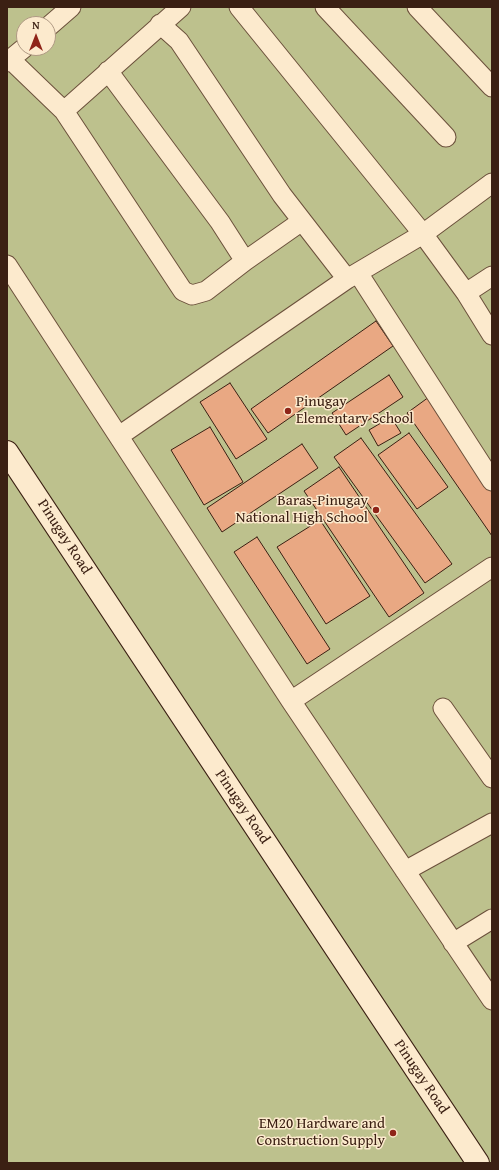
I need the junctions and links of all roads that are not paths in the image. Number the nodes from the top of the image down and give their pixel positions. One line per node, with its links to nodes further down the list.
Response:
1 (71, 7): 6 (street)
2 (181, 7): 7 (street)
3 (239, 7): 15 (street)
4 (325, 7): 12 (street)
5 (417, 7): 10 (street)
6 (56, 20)
7 (160, 24): 9 (street); 14 (street)
8 (14, 56): 11 (street)
9 (108, 71): 11 (street); 16 (street)
10 (492, 88)
11 (64, 111): 16 (street)
12 (446, 137)
13 (492, 183): 15 (street)
14 (302, 221): 16 (street); 18 (street)
15 (423, 234): 18 (street); 20 (street)
16 (245, 261)
17 (7, 266): 22 (street)
18 (352, 276): 22 (street); 24 (street)
19 (492, 276): 20 (street)
20 (466, 293): 21 (street)
21 (492, 335)
22 (119, 436): 26 (street)
23 (7, 452): 34 (street, Pinugay Road)
24 (492, 481)
25 (492, 566): 26 (street)
26 (291, 701): 30 (street)
27 (443, 708): 28 (street)
28 (492, 778)
29 (492, 823): 30 (street)
30 (405, 871): 32 (street)
31 (492, 919): 32 (street)
32 (453, 942): 33 (street)
33 (492, 999)
34 (478, 1163)

